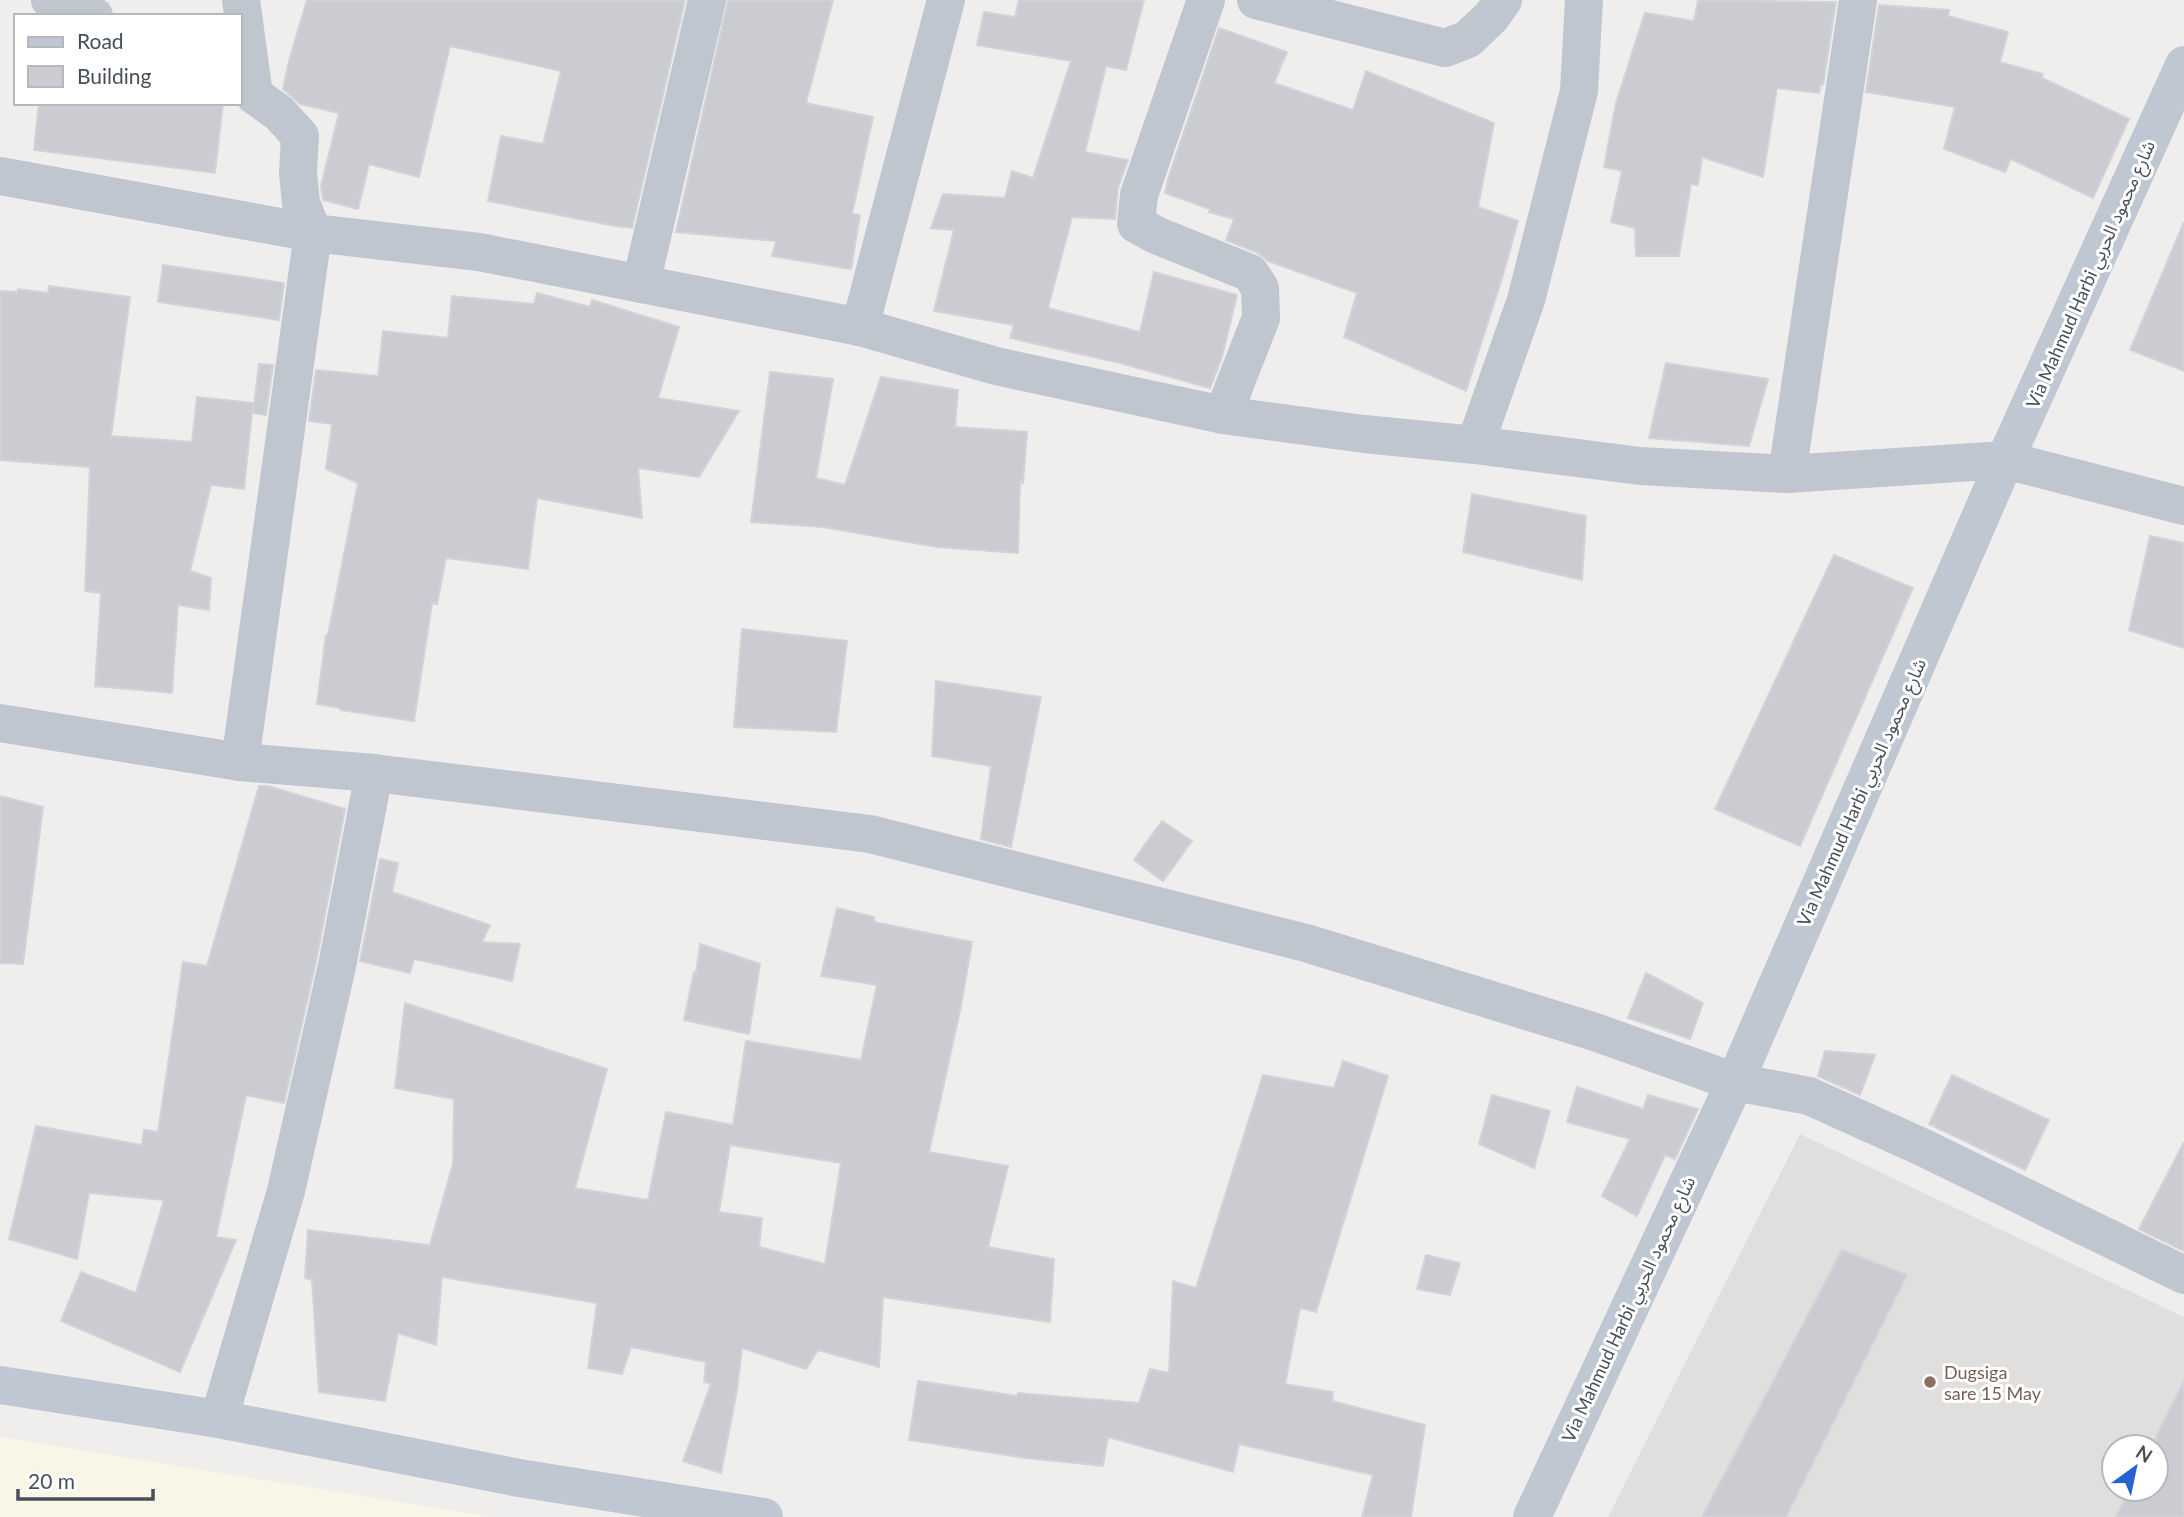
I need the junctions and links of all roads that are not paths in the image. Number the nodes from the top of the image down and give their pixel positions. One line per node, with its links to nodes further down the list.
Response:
1 (50, 0): 9 (street)
2 (707, 0): 15 (street)
3 (946, 0): 16 (street)
4 (1206, 0): 17 (street)
5 (1256, 0): 6 (street)
6 (1503, 0)
7 (1584, 0): 18 (street)
8 (1858, 0): 20 (street)
9 (86, 14)
10 (242, 25): 12 (street)
11 (2184, 65): 19 (street, Via Mahmud Harbi شارع محمود الحربي)
12 (247, 87): 14 (street)
13 (0, 176): 14 (street)
14 (313, 233): 15 (street); 23 (street)
15 (641, 284): 16 (street)
16 (860, 327): 17 (street)
17 (1223, 415): 18 (street)
18 (1475, 446): 20 (street)
19 (2005, 460): 20 (street); 21 (street); 25 (street, Via Mahmud Harbi شارع محمود الحربي)
20 (1787, 474)
21 (2184, 506)
22 (0, 723): 23 (street)
23 (240, 762): 24 (street)
24 (374, 773): 25 (street); 28 (street)
25 (1735, 1082): 26 (street); 30 (street, Via Mahmud Harbi شارع محمود الحربي)
26 (2184, 1275)
27 (0, 1385): 28 (street)
28 (219, 1419): 29 (street)
29 (764, 1517)
30 (1532, 1517)

